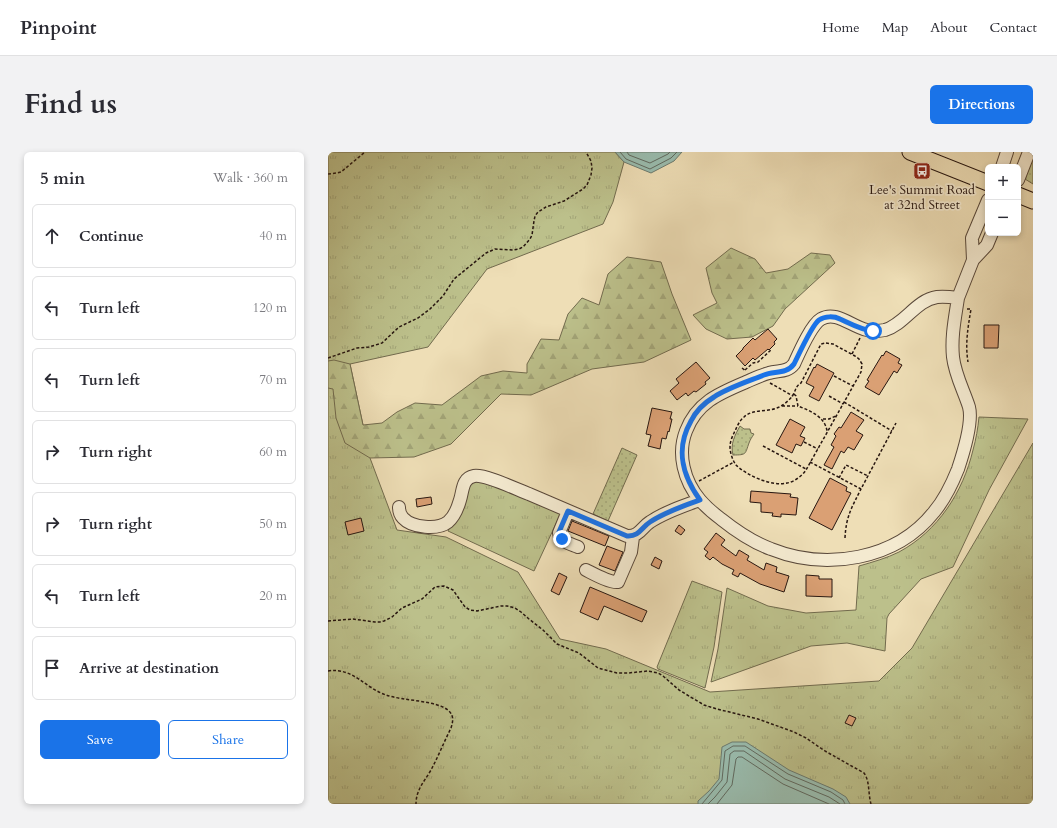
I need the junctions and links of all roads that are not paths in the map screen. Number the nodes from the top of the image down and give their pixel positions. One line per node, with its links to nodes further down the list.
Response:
1 (910, 152): 6 (main road)
2 (1007, 152): 4 (street)
3 (1029, 152): 5 (street)
4 (1003, 164)
5 (1021, 172)
6 (985, 182)
7 (1021, 196): 8 (main road)
8 (1033, 201)
9 (985, 207): 11 (street)
10 (991, 236): 11 (street)
11 (973, 260): 12 (street)
12 (958, 298): 13 (street); 13 (street)
13 (700, 500): 16 (street)
14 (398, 507): 15 (street)
15 (568, 511): 16 (street); 17 (street)
16 (633, 537): 18 (street)
17 (578, 547)
18 (586, 570)

